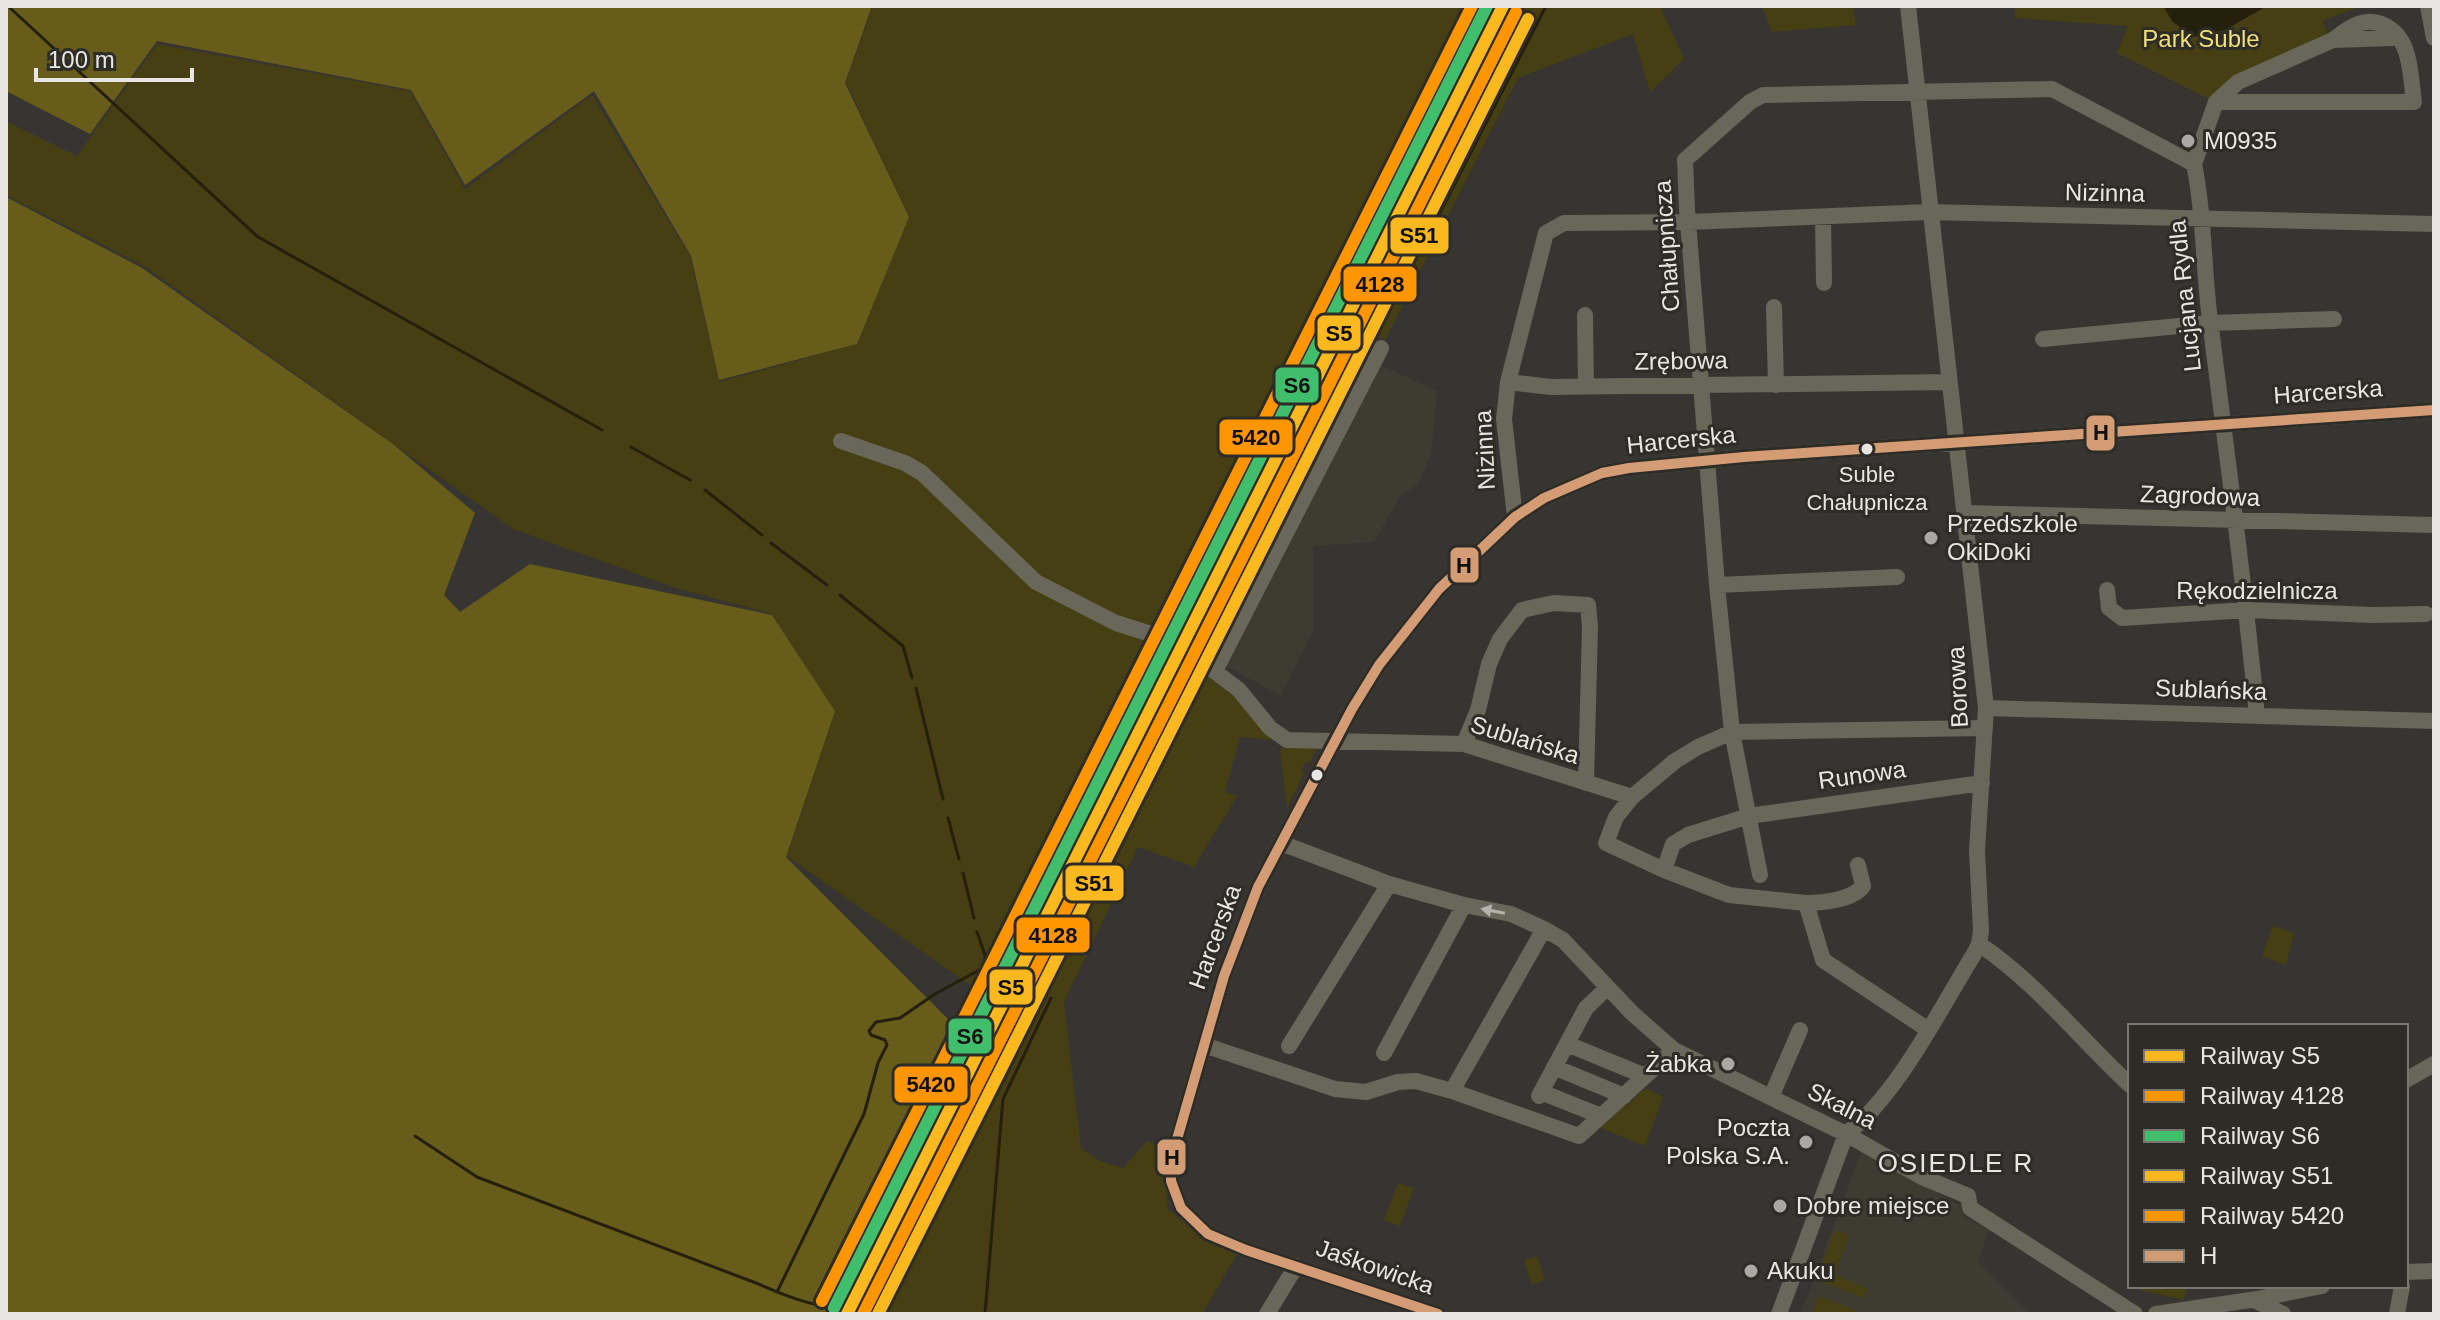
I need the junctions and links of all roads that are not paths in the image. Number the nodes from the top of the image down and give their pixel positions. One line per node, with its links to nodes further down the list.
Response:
1 (1908, 6): 4 (street, Borowa)
2 (2428, 6): 3 (street)
3 (2434, 38)
4 (1917, 92): 6 (street); 7 (street, Borowa); 10 (street, Chałupnicza)
5 (2216, 102): 5 (street); 6 (street)
6 (2194, 164): 9 (street, Lucjana Rydla)
7 (1929, 212): 8 (street, Nizinna); 9 (street, Nizinna); 20 (street, Borowa)
8 (1823, 217): 10 (street, Nizinna); 12 (street)
9 (2201, 220): 11 (street, Nizinna); 16 (street, Lucjana Rydla)
10 (1689, 222): 19 (street, Nizinna); 21 (street, Chałupnicza)
11 (2434, 224)
12 (1824, 283)
13 (1774, 307): 22 (street)
14 (1585, 315): 23 (street)
15 (2334, 319): 16 (street)
16 (2210, 323): 17 (street); 25 (street, Lucjana Rydla)
17 (2043, 339)
18 (1381, 348): 38 (street)
19 (1508, 382): 23 (street, Zrębowa); 30 (street, Nizinna)
20 (1948, 382): 22 (street, Zrębowa); 27 (street, Borowa)
21 (1701, 384): 22 (street, Zrębowa); 23 (street, Zrębowa); 28 (street, Chałupnicza)
22 (1776, 385)
23 (1586, 387)
24 (2434, 410): 25 (street, Harcerska)
25 (2223, 424): 27 (street, Harcerska); 31 (street, Lucjana Rydla)
26 (841, 441): 38 (street, Sublańska)
27 (1956, 443): 28 (street, Harcerska); 29 (street, Borowa)
28 (1706, 461): 30 (street, Harcerska); 34 (street, Chałupnicza)
29 (1965, 513): 31 (street, Zagrodowa); 39 (street, Borowa)
30 (1515, 517): 44 (street, Harcerska)
31 (2236, 521): 32 (street, Zagrodowa); 36 (street, Lucjana Rydla)
32 (2434, 525)
33 (1897, 577): 34 (street)
34 (1717, 585): 43 (street, Chałupnicza)
35 (2107, 590): 36 (street, Rękodzielnicza)
36 (2247, 610): 37 (street, Rękodzielnicza); 40 (street, Lucjana Rydla)
37 (2426, 614)
38 (1215, 671): 44 (street, Sublańska)
39 (1986, 708): 40 (street, Sublańska); 42 (street, Borowa)
40 (2257, 716): 41 (street, Sublańska)
41 (2434, 721)
42 (1985, 728): 43 (street); 47 (street, Borowa)
43 (1732, 732): 48 (street); 49 (street)
44 (1335, 741): 45 (street, Sublańska); 50 (street, Harcerska)
45 (1464, 744): 46 (street, Sublańska); 46 (street)
46 (1586, 783): 48 (street, Sublańska)
47 (1982, 783): 49 (street, Runowa); 58 (street, Borowa)
48 (1632, 797): 52 (street)
49 (1749, 816): 52 (street, Runowa); 53 (street)
50 (1281, 843): 54 (street, Skalna); 63 (street, Harcerska)
51 (1858, 865): 55 (street)
52 (1664, 870): 55 (street)
53 (1760, 875)
54 (1389, 884): 56 (street, Skalna); 64 (street)
55 (1806, 903): 60 (street)
56 (1464, 905): 57 (street, Skalna, one-way to 56); 66 (street)
57 (1544, 929): 59 (street, Skalna); 72 (street)
58 (1979, 944): 60 (street); 71 (street)
59 (1604, 986): 62 (street); 65 (street, Skalna)
60 (1927, 1029): 76 (street)
61 (1800, 1030): 74 (street)
62 (1567, 1044): 68 (street); 69 (street)
63 (1204, 1045): 72 (street); 77 (street, Jaśkowicka)
64 (1289, 1046)
65 (1674, 1050): 69 (street); 74 (street, Skalna)
66 (1384, 1053)
67 (2434, 1064): 70 (street)
68 (1554, 1067): 73 (street); 75 (street)
69 (1645, 1076): 73 (street)
70 (2408, 1079)
71 (2128, 1083)
72 (1452, 1091): 75 (street)
73 (1624, 1096): 75 (street)
74 (1771, 1097): 76 (street, Skalna)
75 (1601, 1116)
76 (1846, 1134): 85 (street); 86 (street, Skalna)
77 (1296, 1266): 83 (street, Jaśkowicka); 84 (street, Jaśkowicka)
78 (2434, 1271): 79 (street)
79 (2408, 1272)
80 (2312, 1288): 82 (street)
81 (2402, 1288): 89 (street)
82 (2254, 1300): 87 (street); 88 (street)
83 (1267, 1314)
84 (1438, 1314)
85 (1779, 1314)
86 (2135, 1314)
87 (2156, 1314)
88 (2283, 1314)
89 (2397, 1314)

